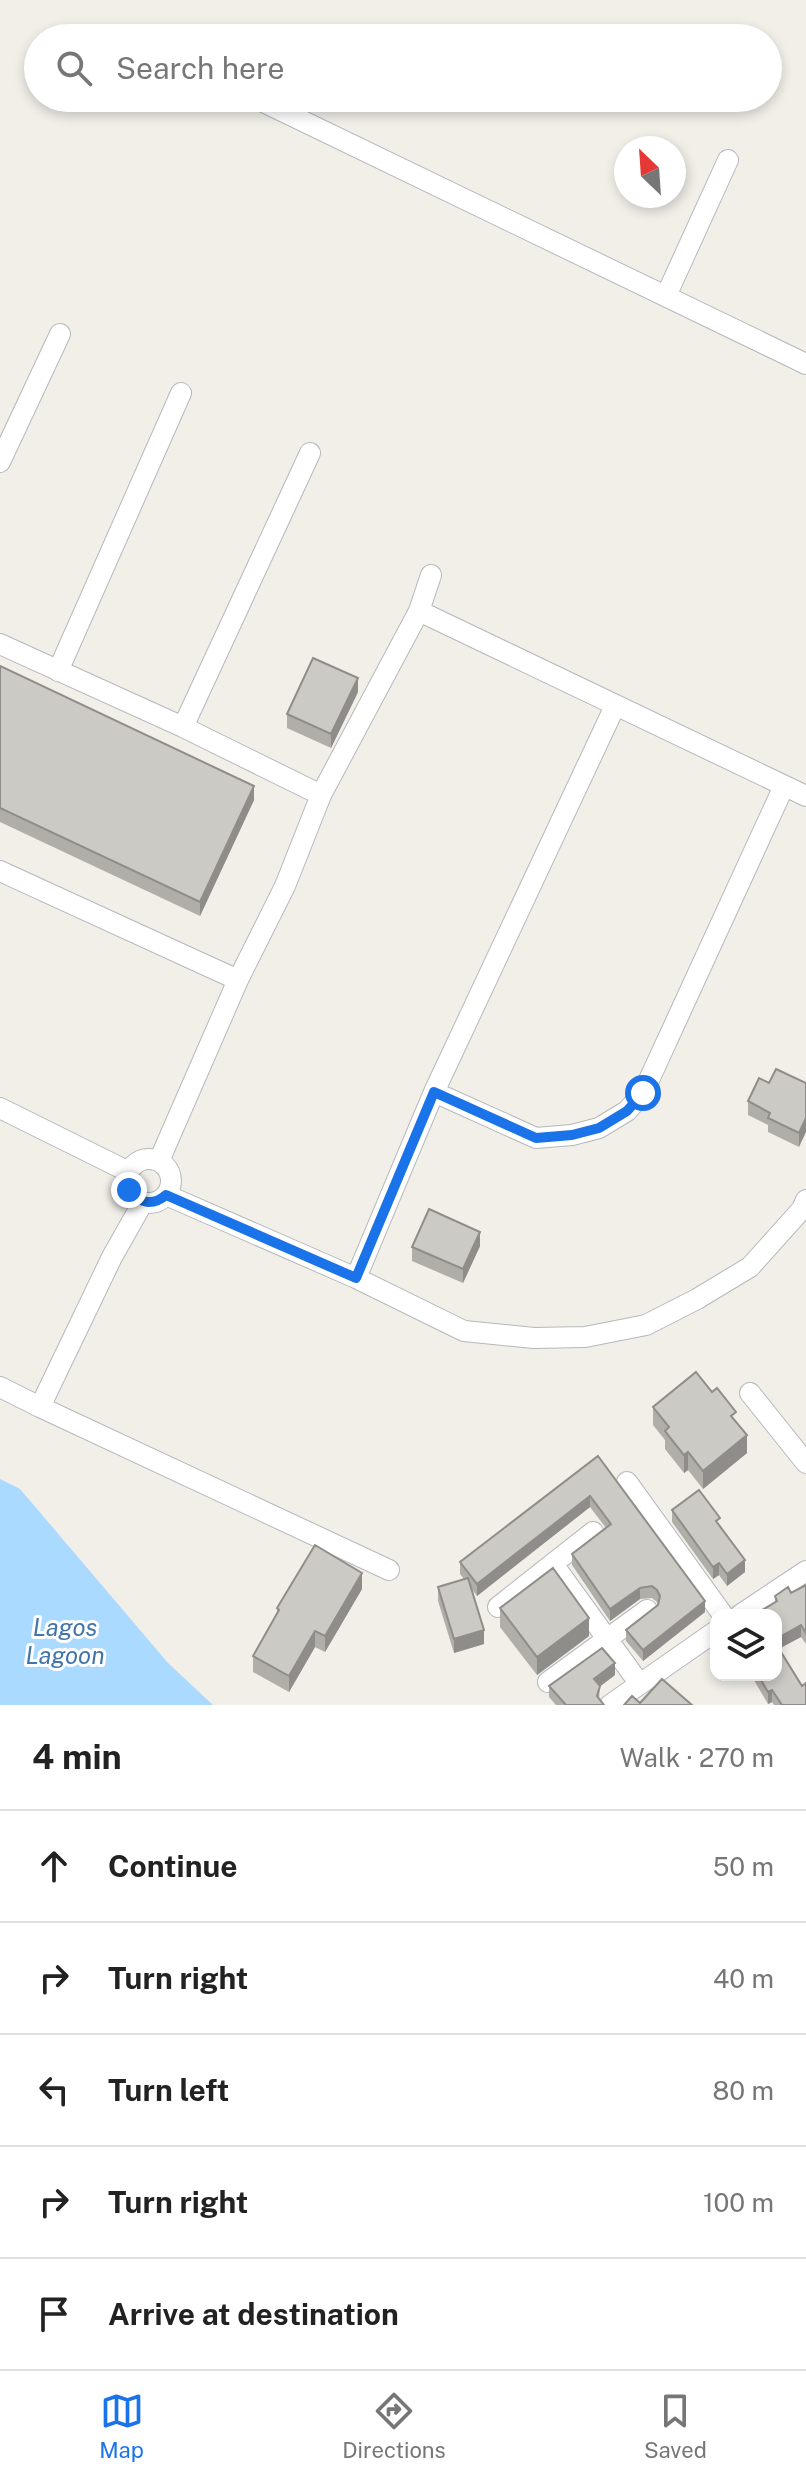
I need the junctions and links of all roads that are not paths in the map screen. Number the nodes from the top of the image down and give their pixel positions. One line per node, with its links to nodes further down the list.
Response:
1 (284, 112): 3 (street)
2 (728, 160): 3 (street)
3 (666, 296): 5 (street)
4 (60, 334): 8 (street)
5 (805, 360)
6 (181, 393): 12 (street)
7 (310, 453): 14 (street)
8 (0, 462)
9 (431, 575): 10 (street)
10 (419, 611): 13 (street); 16 (street)
11 (0, 644): 12 (street)
12 (58, 671): 14 (street)
13 (615, 706): 15 (street); 20 (street)
14 (183, 727): 16 (street)
15 (784, 786): 17 (street); 20 (street)
16 (321, 795): 19 (street)
17 (806, 796)
18 (0, 871): 19 (street)
19 (238, 980): 22 (street)
20 (434, 1092): 27 (street)
21 (0, 1108): 23 (street)
22 (159, 1161): 23 (street); 24 (street)
23 (129, 1172): 26 (street)
24 (166, 1195): 26 (street); 27 (street)
25 (806, 1200): 27 (street)
26 (143, 1202): 30 (street)
27 (356, 1278)
28 (0, 1387): 30 (street)
29 (750, 1393): 31 (street)
30 (40, 1407): 35 (street)
31 (806, 1463)
32 (627, 1482): 38 (street)
33 (593, 1532): 34 (street)
34 (553, 1564): 37 (street); 42 (street)
35 (389, 1570)
36 (806, 1571): 39 (street)
37 (498, 1607)
38 (719, 1609)
39 (749, 1609)
40 (647, 1610): 42 (street)
41 (710, 1635): 44 (street)
42 (607, 1638): 43 (street); 44 (street)
43 (548, 1682)
44 (639, 1683): 45 (street)
45 (610, 1705)

